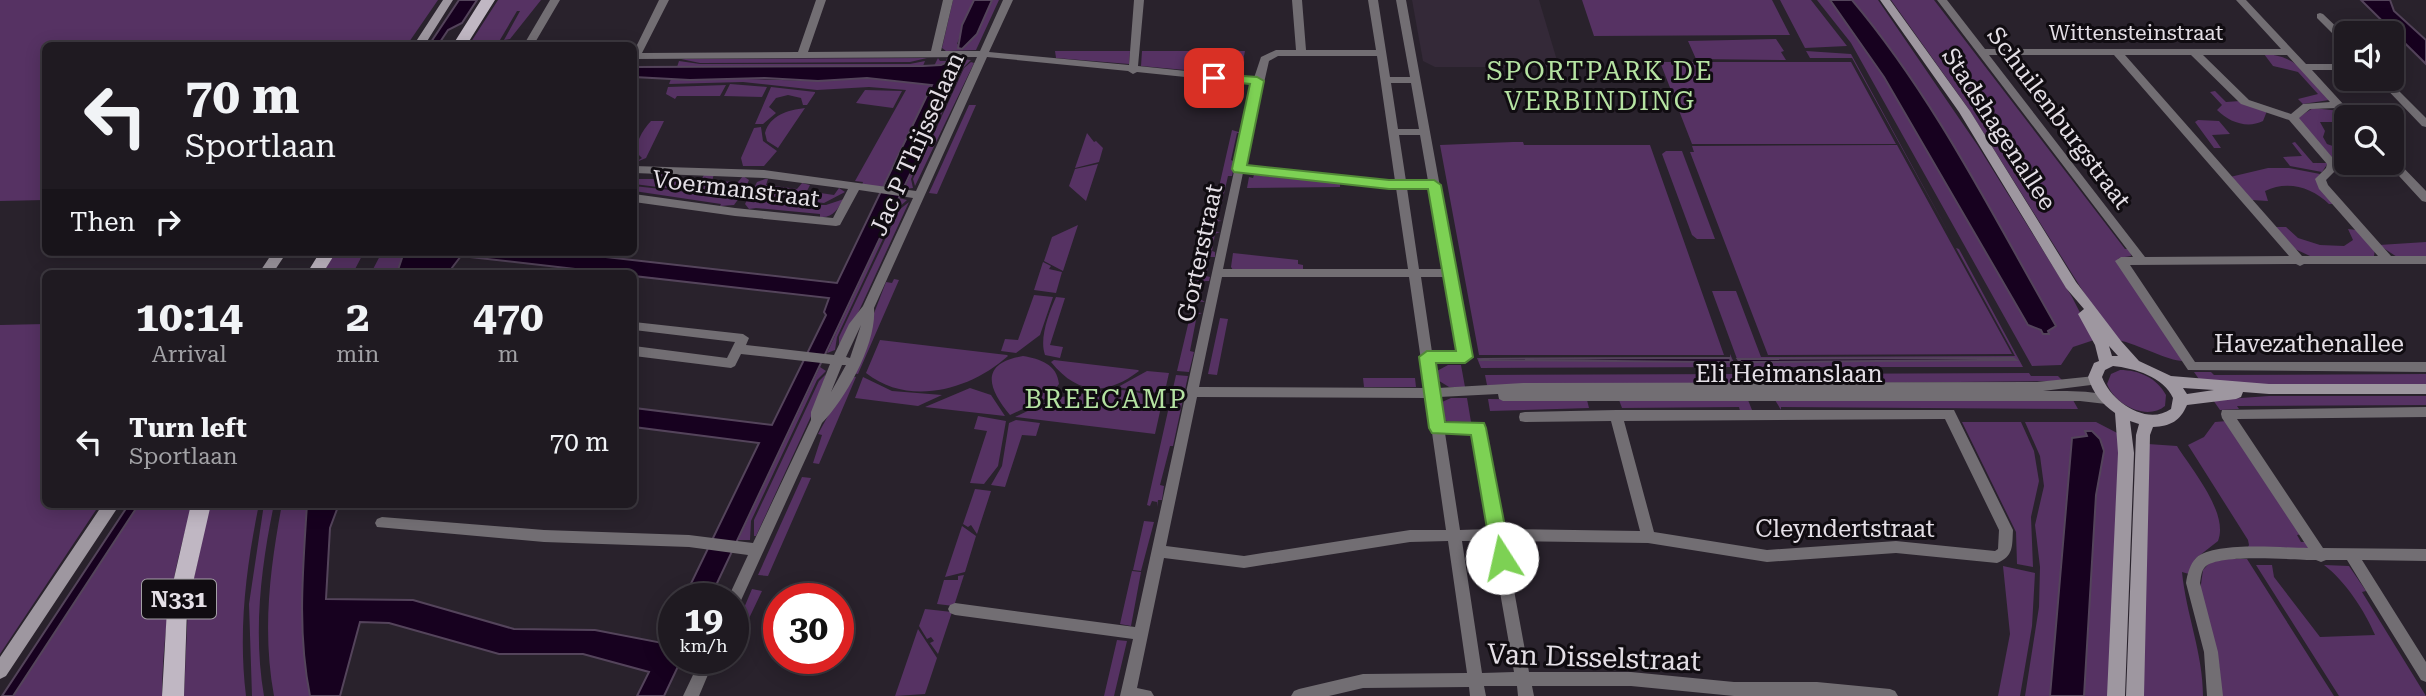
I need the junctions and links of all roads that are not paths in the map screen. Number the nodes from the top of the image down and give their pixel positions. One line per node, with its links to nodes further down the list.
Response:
1 (448, 0): 17 (main road)
2 (488, 0): 18 (main road)
3 (555, 0): 19 (street)
4 (664, 0): 20 (street)
5 (821, 0): 30 (street)
6 (948, 0): 27 (street)
7 (1008, 0): 28 (street, Jac P Thijsselaan)
8 (1139, 0): 33 (street)
9 (1297, 0): 25 (street)
10 (1373, 0): 26 (street)
11 (1401, 0): 35 (street)
12 (1885, 0): 60 (main road, Stadshagenallee)
13 (1942, 0): 21 (street, Schuilenburgstraat)
14 (2241, 0): 24 (street)
15 (2320, 16): 16 (street)
16 (2334, 30)
17 (421, 42)
18 (462, 42)
19 (530, 42)
20 (637, 52)
21 (1982, 52): 22 (street, Wittensteinstraat); 55 (street, Schuilenburgstraat)
22 (2117, 52): 23 (street, Wittensteinstraat); 56 (street)
23 (2194, 52): 24 (street, Wittensteinstraat); 40 (street)
24 (2289, 52): 31 (street)
25 (1301, 53): 26 (street); 36 (street, Gorterstraat)
26 (1381, 53): 34 (street)
27 (935, 54): 28 (street); 30 (street)
28 (983, 54): 33 (street); 50 (street, Jac P Thijsselaan)
29 (637, 56): 30 (street)
30 (803, 56)
31 (2303, 67): 32 (street); 39 (street)
32 (2334, 67)
33 (1133, 71): 36 (street)
34 (1385, 80): 35 (street); 42 (street)
35 (1415, 80): 43 (street)
36 (1257, 81): 45 (street, Gorterstraat)
37 (2394, 91): 41 (street)
38 (2334, 105): 40 (street)
39 (2339, 105)
40 (2293, 118): 53 (street)
41 (2426, 124)
42 (1394, 132): 43 (street); 47 (street)
43 (1425, 132): 48 (street)
44 (637, 169): 49 (street, Voermanstraat)
45 (1239, 169): 47 (street); 57 (street, Gorterstraat)
46 (2404, 175): 52 (street)
47 (1402, 185): 48 (street); 58 (street)
48 (1434, 185): 59 (street)
49 (856, 187): 50 (street, Voermanstraat); 51 (street, Voermanstraat)
50 (919, 195): 61 (street, Jac P Thijsselaan)
51 (637, 198)
52 (2426, 198)
53 (2388, 260): 54 (street); 56 (street)
54 (2426, 260)
55 (2142, 261): 56 (street); 69 (street, Havezathenallee)
56 (2300, 262)
57 (1217, 273): 58 (street); 74 (street, Gorterstraat)
58 (1415, 273): 59 (street); 65 (street)
59 (1449, 273): 65 (street)
60 (2071, 285): 67 (main road, Stadshagenallee); 68 (main road, Stadshagenallee)
61 (868, 308): 66 (street, Jac P Thijsselaan)
62 (637, 326): 63 (street)
63 (738, 349): 64 (street); 66 (street)
64 (637, 351)
65 (1427, 357): 76 (street)
66 (846, 361): 92 (street, Jac P Thijsselaan)
67 (2133, 362): 68 (main road); 71 (main road)
68 (2107, 363): 70 (main road)
69 (2426, 367)
70 (2095, 381): 75 (street, Eli Heimanslaan); 77 (main road)
71 (2168, 381): 73 (main road, Havezathenallee); 78 (main road)
72 (2426, 389): 73 (main road, Havezathenallee)
73 (2269, 390): 78 (main road, Havezathenallee)
74 (1192, 392): 76 (street, Eli Heimanslaan); 93 (street)
75 (1763, 392): 76 (street, Eli Heimanslaan); 77 (street, Eli Heimanslaan); 82 (street)
76 (1433, 393): 85 (street)
77 (2106, 399): 79 (main road)
78 (2179, 400): 84 (main road)
79 (2122, 410): 84 (main road); 113 (main road)
80 (2426, 412): 96 (street)
81 (1616, 415): 82 (street, Cleyndertstraat); 83 (street, Cleyndertstraat); 91 (street)
82 (1771, 415): 91 (street, Cleyndertstraat)
83 (1525, 417)
84 (2148, 419): 114 (main road)
85 (1438, 428): 89 (street); 90 (street)
86 (108, 508): 100 (main road)
87 (200, 508): 106 (main road, N331)
88 (382, 523): 92 (street)
89 (1454, 535): 90 (street, Cleyndertstraat); 93 (street, Cleyndertstraat); 103 (street)
90 (1497, 535): 91 (street, Cleyndertstraat); 104 (street)
91 (1648, 537)
92 (758, 550): 97 (street, Jac P Thijsselaan)
93 (1159, 551): 99 (street)
94 (2351, 555): 95 (street); 96 (street); 102 (street)
95 (2426, 555)
96 (2321, 556): 115 (street)
97 (742, 583)
98 (955, 609): 99 (street)
99 (1141, 634): 105 (street)
100 (0, 671)
101 (701, 674): 107 (street)
102 (2426, 675)
103 (1476, 679): 104 (street, Van Disselstraat); 109 (street, Van Disselstraat); 110 (street)
104 (1523, 679): 111 (street); 112 (street, Van Disselstraat)
105 (1128, 695): 108 (street)
106 (173, 696)
107 (691, 696)
108 (1146, 696)
109 (1299, 696)
110 (1478, 696)
111 (1526, 696)
112 (1890, 696)
113 (2116, 696)
114 (2135, 696)
115 (2215, 696)

